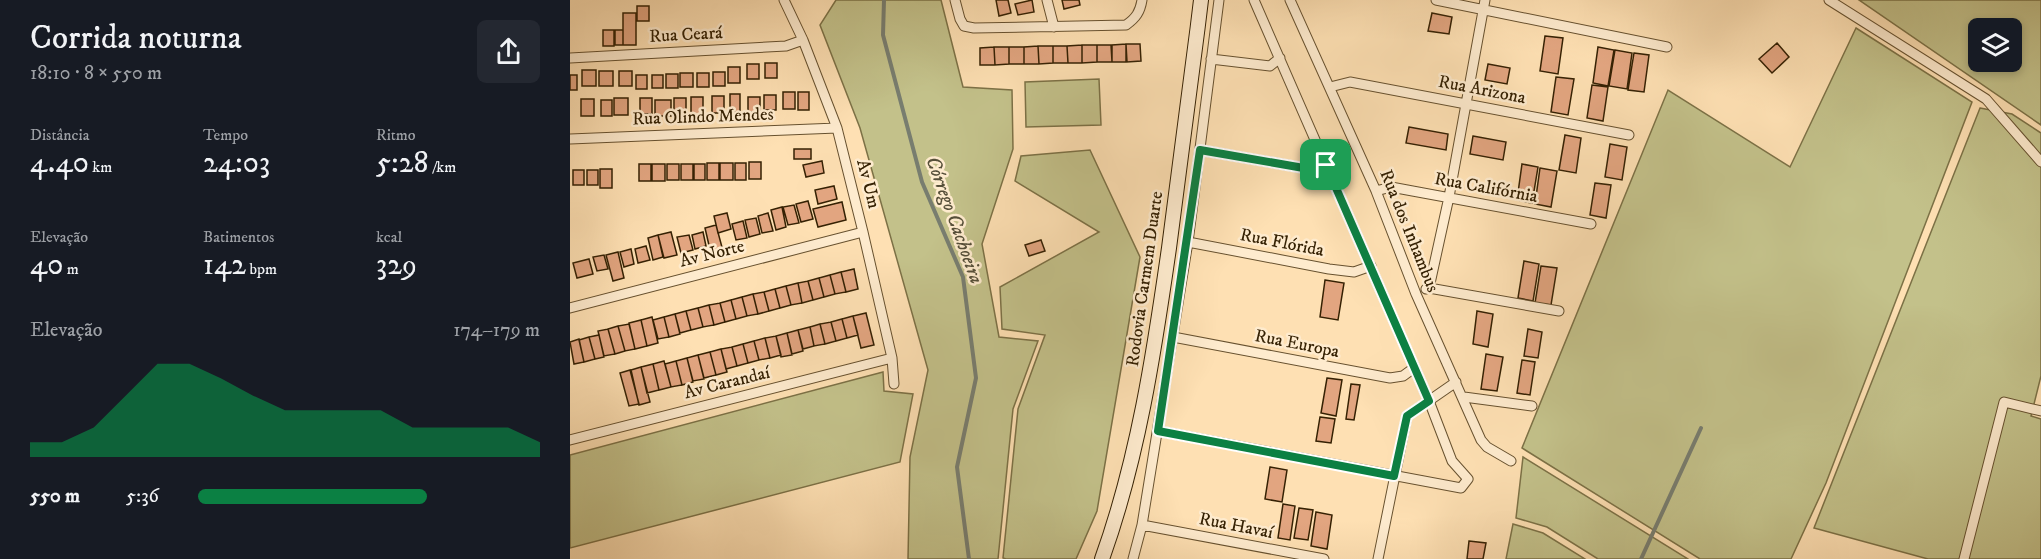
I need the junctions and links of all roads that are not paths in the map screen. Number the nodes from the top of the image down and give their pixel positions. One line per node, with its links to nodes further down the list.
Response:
1 (784, 0): 13 (street, Av Um)
2 (955, 0): 12 (street)
3 (1047, 0): 12 (street)
4 (1142, 0): 12 (street)
5 (1201, 0): 50 (street, Rodovia Carmem Duarte)
6 (1219, 0): 16 (street)
7 (1254, 0): 17 (street)
8 (1290, 0): 18 (street, Rua dos Inhambus)
9 (1437, 0): 11 (street)
10 (1829, 0): 24 (street)
11 (1484, 4): 14 (street); 19 (street)
12 (1054, 27)
13 (803, 40): 15 (street, Rua Ceará); 20 (street, Av Um)
14 (1667, 47)
15 (570, 58)
16 (1211, 58): 17 (street); 23 (street)
17 (1280, 58): 25 (street)
18 (1330, 87): 19 (street, Rua Arizona); 26 (street, Rua dos Inhambus)
19 (1466, 104): 21 (street, Rua Arizona); 27 (street)
20 (837, 128): 22 (street, Rua Olindo Mendes); 29 (street, Av Um)
21 (1629, 135)
22 (570, 139)
23 (1200, 150): 25 (street); 30 (street)
24 (2041, 162)
25 (1326, 165): 31 (street)
26 (1376, 191): 27 (street, Rua Califórnia); 33 (street, Rua dos Inhambus)
27 (1449, 197): 28 (street, Rua Califórnia); 32 (street)
28 (1591, 224)
29 (863, 232): 34 (street, Av Norte); 37 (street, Av Um)
30 (1188, 242): 31 (street, Rua Flórida); 36 (street)
31 (1371, 266): 38 (street)
32 (1430, 288): 33 (street); 35 (street)
33 (1416, 294): 39 (street, Rua dos Inhambus)
34 (570, 308)
35 (1559, 311)
36 (1173, 338): 38 (street, Rua Europa); 45 (street)
37 (892, 358): 40 (street, Av Um); 46 (street, Av Carandaí)
38 (1414, 368): 42 (street)
39 (1456, 382): 41 (street, Rua dos Inhambus); 42 (street)
40 (894, 384)
41 (1464, 397): 43 (street); 47 (street, Rua dos Inhambus)
42 (1429, 401): 48 (street); 48 (street)
43 (1532, 406)
44 (2041, 411): 54 (street)
45 (1158, 431): 48 (street); 49 (street)
46 (570, 440)
47 (1511, 461)
48 (1394, 476): 53 (street)
49 (1142, 525): 51 (street); 52 (street, Rua Havaí)
50 (1102, 559)
51 (1133, 559)
52 (1324, 559)
53 (1378, 559)
54 (1964, 559)

